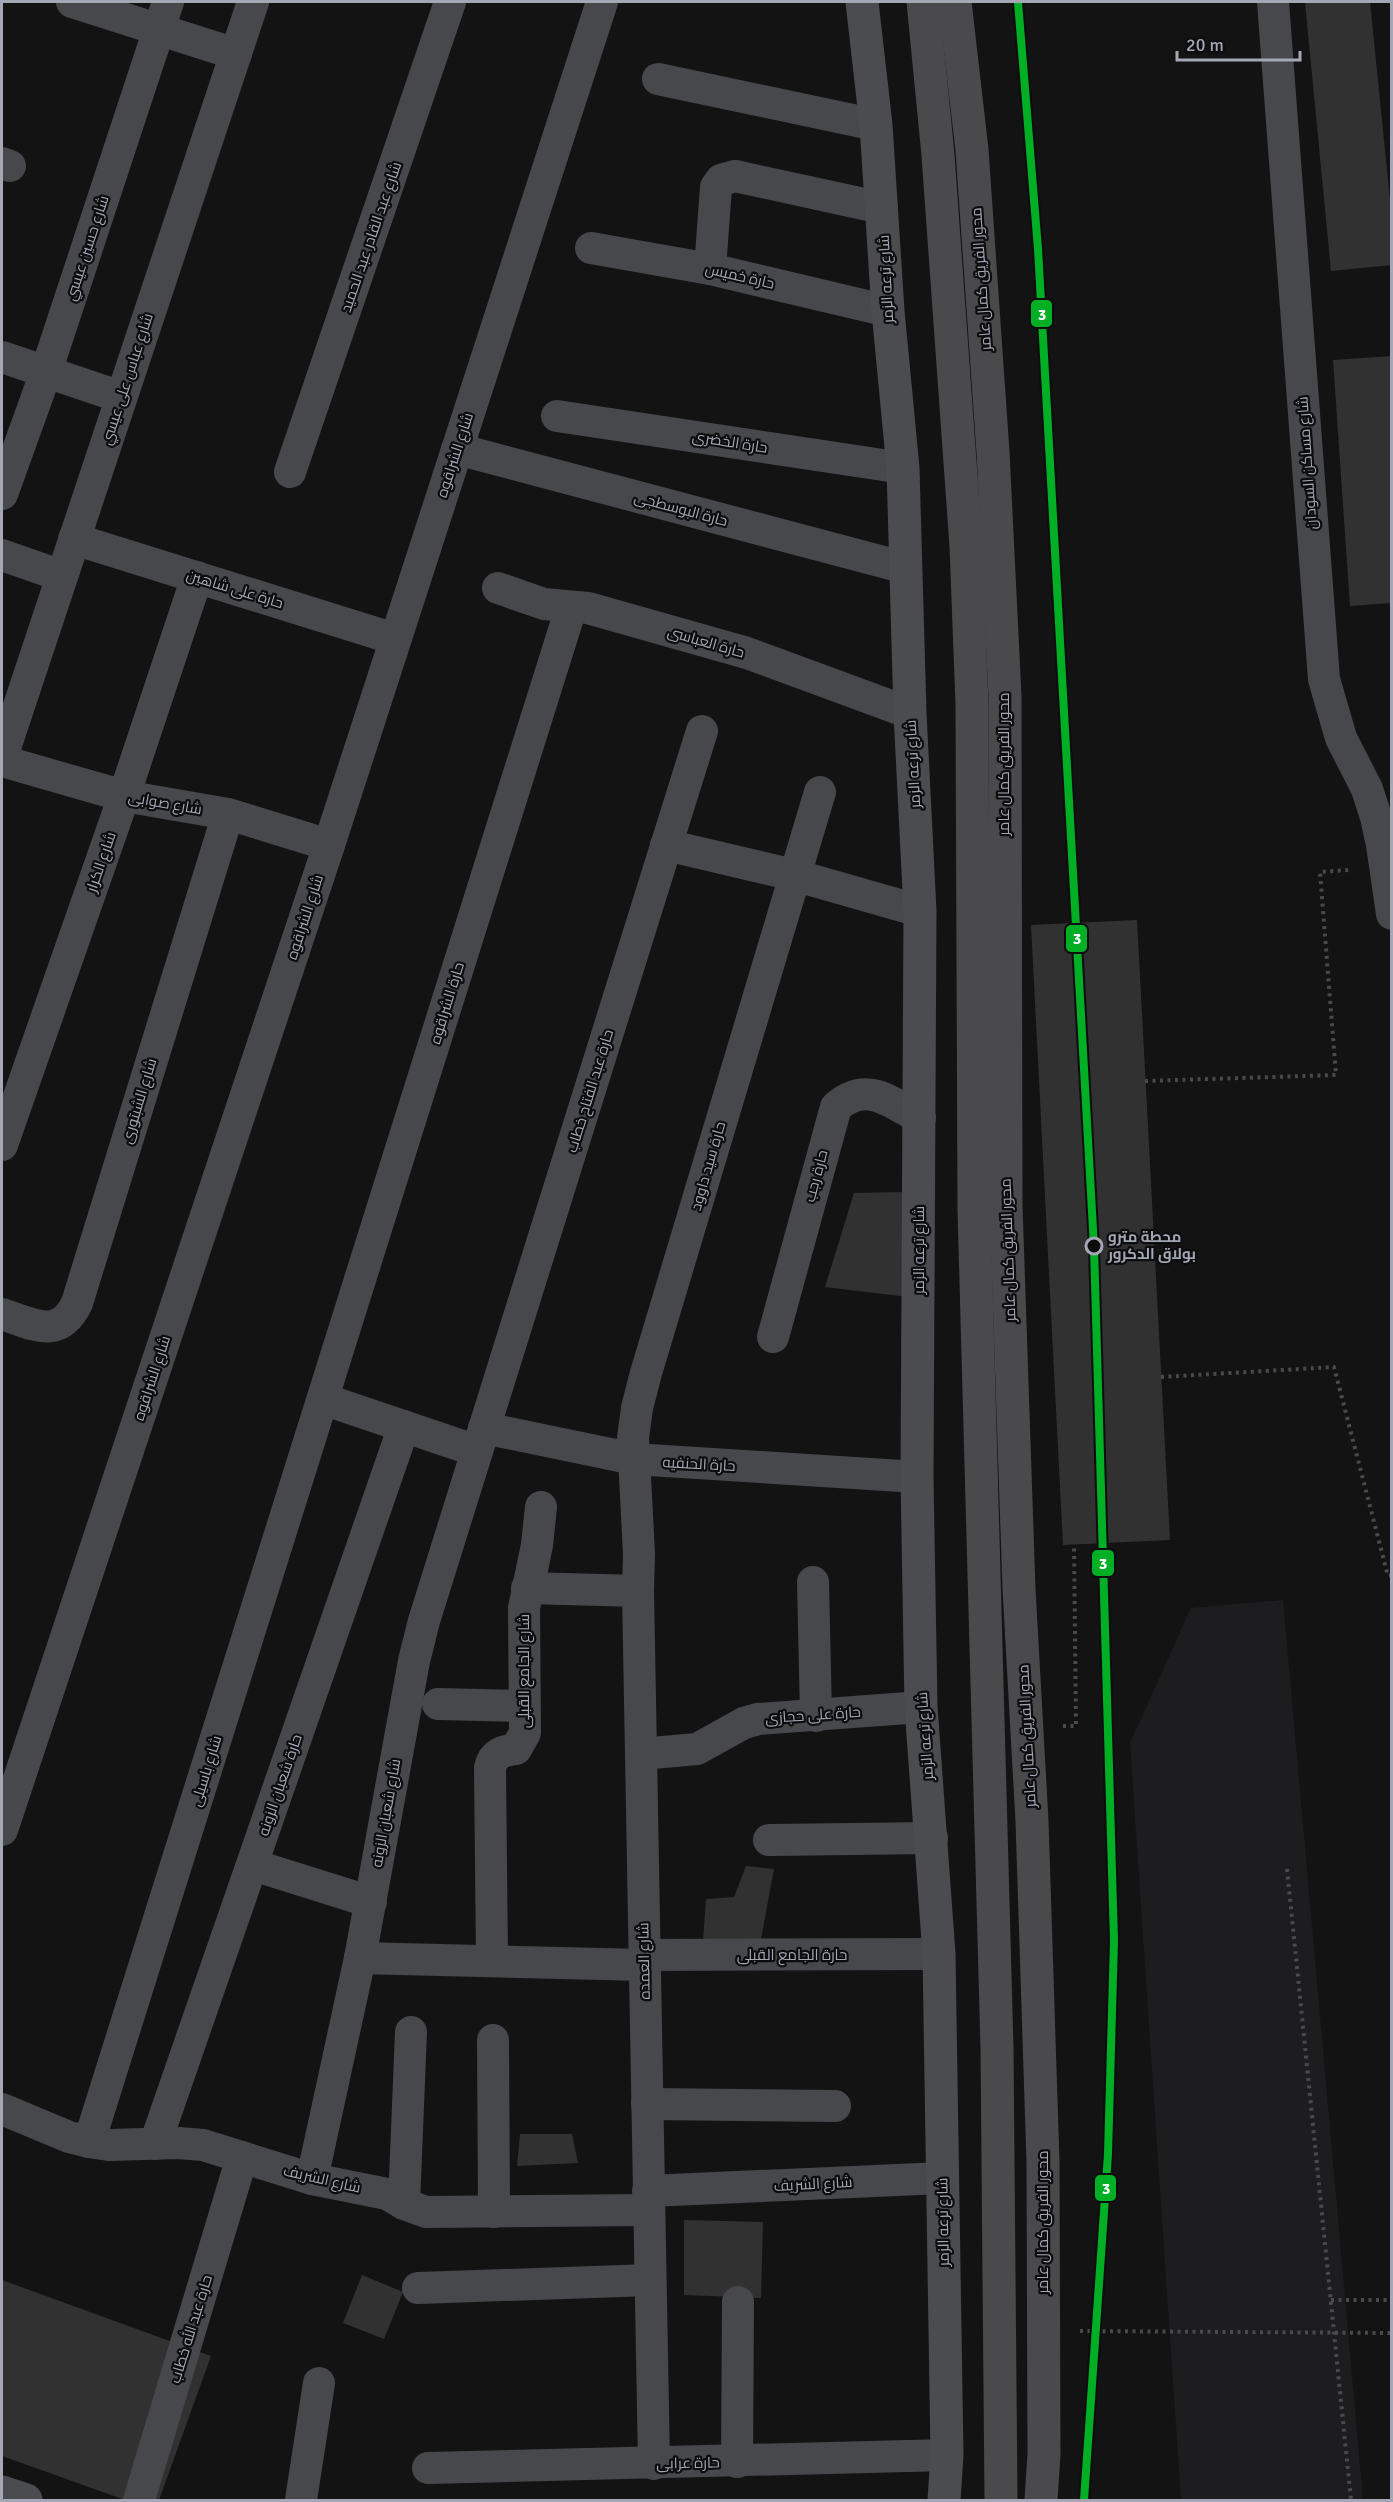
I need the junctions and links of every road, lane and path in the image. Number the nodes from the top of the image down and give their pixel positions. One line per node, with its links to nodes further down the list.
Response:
1 (72, 2): 10 (street)
2 (168, 2): 10 (street, شارع حسين عيسي)
3 (253, 2): 11 (street, شارع عباس على عيسي)
4 (450, 2): 24 (street, شارع عبد القادر عبد الحميد)
5 (602, 2): 22 (street, شارع الشراقوه)
6 (862, 2): 13 (main road, شارع ترعه الزمر)
7 (923, 2): 109 (highway, bridge)
8 (955, 2): 110 (highway, محور الفريق كمال عامر, bridge)
9 (1273, 2): 42 (street, شارع مساكن السودان)
10 (158, 31): 11 (street); 19 (street, شارع حسين عيسي)
11 (236, 54): 20 (street, شارع عباس على عيسي)
12 (658, 79): 13 (street)
13 (876, 125): 14 (main road, شارع ترعه الزمر)
14 (882, 208): 16 (street); 17 (main road, شارع ترعه الزمر)
15 (591, 248): 16 (street, حارة خميس)
16 (710, 269): 17 (street, حارة خميس)
17 (888, 311): 23 (main road, شارع ترعه الزمر)
18 (2, 357): 19 (street)
19 (46, 372): 20 (street); 25 (street, شارع حسين عيسي)
20 (121, 397): 26 (street, شارع عباس على عيسي)
21 (556, 416): 23 (street, حارة الخضرى)
22 (457, 449): 28 (street, حارة البوسطجى); 33 (street, شارع الشراقوه)
23 (903, 468): 28 (main road, شارع ترعه الزمر)
24 (290, 472)
25 (2, 494)
26 (74, 539): 29 (street, شارع عباس على عيسي); 30 (street, حارة على شاهين)
27 (2, 555): 29 (street)
28 (906, 568): 34 (main road, شارع ترعه الزمر)
29 (62, 576): 36 (street, شارع عباس على عيسي)
30 (197, 577): 33 (street, حارة على شاهين); 38 (street, شارع الكرار)
31 (498, 588): 32 (street, حارة العباسى)
32 (572, 608): 34 (street, حارة العباسى); 52 (street, حارة الشراقوه)
33 (395, 639): 40 (street, شارع الشراقوه)
34 (910, 713): 44 (main road, شارع ترعه الزمر)
35 (702, 730): 41 (street, حارة عبد الفتاح خطاب)
36 (2, 759): 38 (street, شارع صوابى)
37 (820, 792): 43 (street, حارة سيد داوود)
38 (124, 796): 39 (street, شارع صوابى); 48 (street, شارع الكرار)
39 (228, 814): 40 (street, شارع صوابى); 49 (street, شارع الشبتورى)
40 (328, 844): 69 (street, شارع الشراقوه)
41 (666, 845): 43 (street); 54 (street, حارة عبد الفتاح خطاب)
42 (1385, 867): 45 (street, شارع مساكن السودان); 46 (path)
43 (794, 875): 44 (street); 55 (street, حارة سيد داوود)
44 (920, 911): 47 (main road, شارع ترعه الزمر)
45 (1392, 914)
46 (1145, 1081)
47 (920, 1118): 50 (street, حارة رجب); 56 (main road, شارع ترعه الزمر)
48 (2, 1145)
49 (2, 1314)
50 (773, 1337)
51 (1161, 1377): 59 (path)
52 (323, 1399): 53 (street, حارة الحنفيه); 84 (street, شارع باسيلى)
53 (404, 1426): 54 (street, حارة الحنفيه); 72 (street, حارة شعبان الزونه)
54 (481, 1440): 55 (street, حارة الحنفيه); 74 (street, شارع شعبان الزونه)
55 (634, 1459): 56 (street, حارة الحنفيه); 62 (street, شارع العمده)
56 (917, 1477): 65 (main road, شارع ترعه الزمر)
57 (541, 1507): 61 (street, شارع الجامع القبلى)
58 (1074, 1545): 67 (path)
59 (1392, 1575)
60 (813, 1582): 66 (street)
61 (527, 1588): 62 (street); 64 (street, شارع الجامع القبلى)
62 (638, 1591): 68 (street, شارع العمده)
63 (438, 1704): 64 (street)
64 (524, 1706): 78 (street, شارع الجامع القبلى)
65 (921, 1707): 66 (street, حارة على حجازى); 70 (main road, شارع ترعه الزمر)
66 (816, 1716): 68 (street, حارة على حجازى)
67 (1076, 1726)
68 (641, 1754): 77 (street, شارع العمده)
69 (2, 1830)
70 (932, 1838): 71 (street); 75 (main road, شارع ترعه الزمر)
71 (769, 1840)
72 (253, 1866): 74 (street); 85 (street, حارة شعبان الزونه)
73 (1287, 1869): 94 (path)
74 (371, 1902): 76 (street, شارع شعبان الزونه)
75 (939, 1954): 77 (street, حارة الجامع القبلى); 87 (main road, شارع ترعه الزمر)
76 (360, 1958): 78 (street, حارة الجامع القبلى); 88 (street, شارع شعبان الزونه)
77 (644, 1960): 78 (street, حارة الجامع القبلى); 81 (street, شارع العمده)
78 (492, 1961)
79 (411, 2032): 90 (street)
80 (493, 2040): 91 (street)
81 (647, 2104): 82 (street); 89 (street, شارع العمده)
82 (836, 2106)
83 (2, 2109): 84 (street, شارع الشريف)
84 (89, 2142): 85 (street, شارع الشريف)
85 (155, 2144): 86 (street, شارع الشريف)
86 (242, 2157): 88 (street, شارع الشريف); 106 (street, حارة عبد الله خطاب)
87 (943, 2178): 89 (street, شارع الشريف); 100 (main road, شارع ترعه الزمر)
88 (312, 2179): 90 (street, شارع الشريف)
89 (648, 2200): 91 (street, شارع الشريف); 92 (street, شارع العمده)
90 (404, 2204): 91 (street, شارع الشريف)
91 (494, 2212)
92 (650, 2280): 93 (street); 102 (street, شارع العمده)
93 (418, 2288)
94 (1330, 2300): 95 (path); 111 (path)
95 (1392, 2300)
96 (738, 2302): 101 (street)
97 (1075, 2331): 98 (path, bridge)
98 (1392, 2333)
99 (319, 2383): 107 (street)
100 (947, 2455): 101 (street, حارة عرابى); 108 (main road, شارع ترعه الزمر)
101 (737, 2462): 102 (street, حارة عرابى)
102 (654, 2464): 103 (street, حارة عرابى)
103 (428, 2468)
104 (2, 2492): 105 (main road)
105 (26, 2500)
106 (139, 2500)
107 (302, 2500)
108 (944, 2500)
109 (1001, 2500)
110 (1041, 2500)
111 (1351, 2500)

